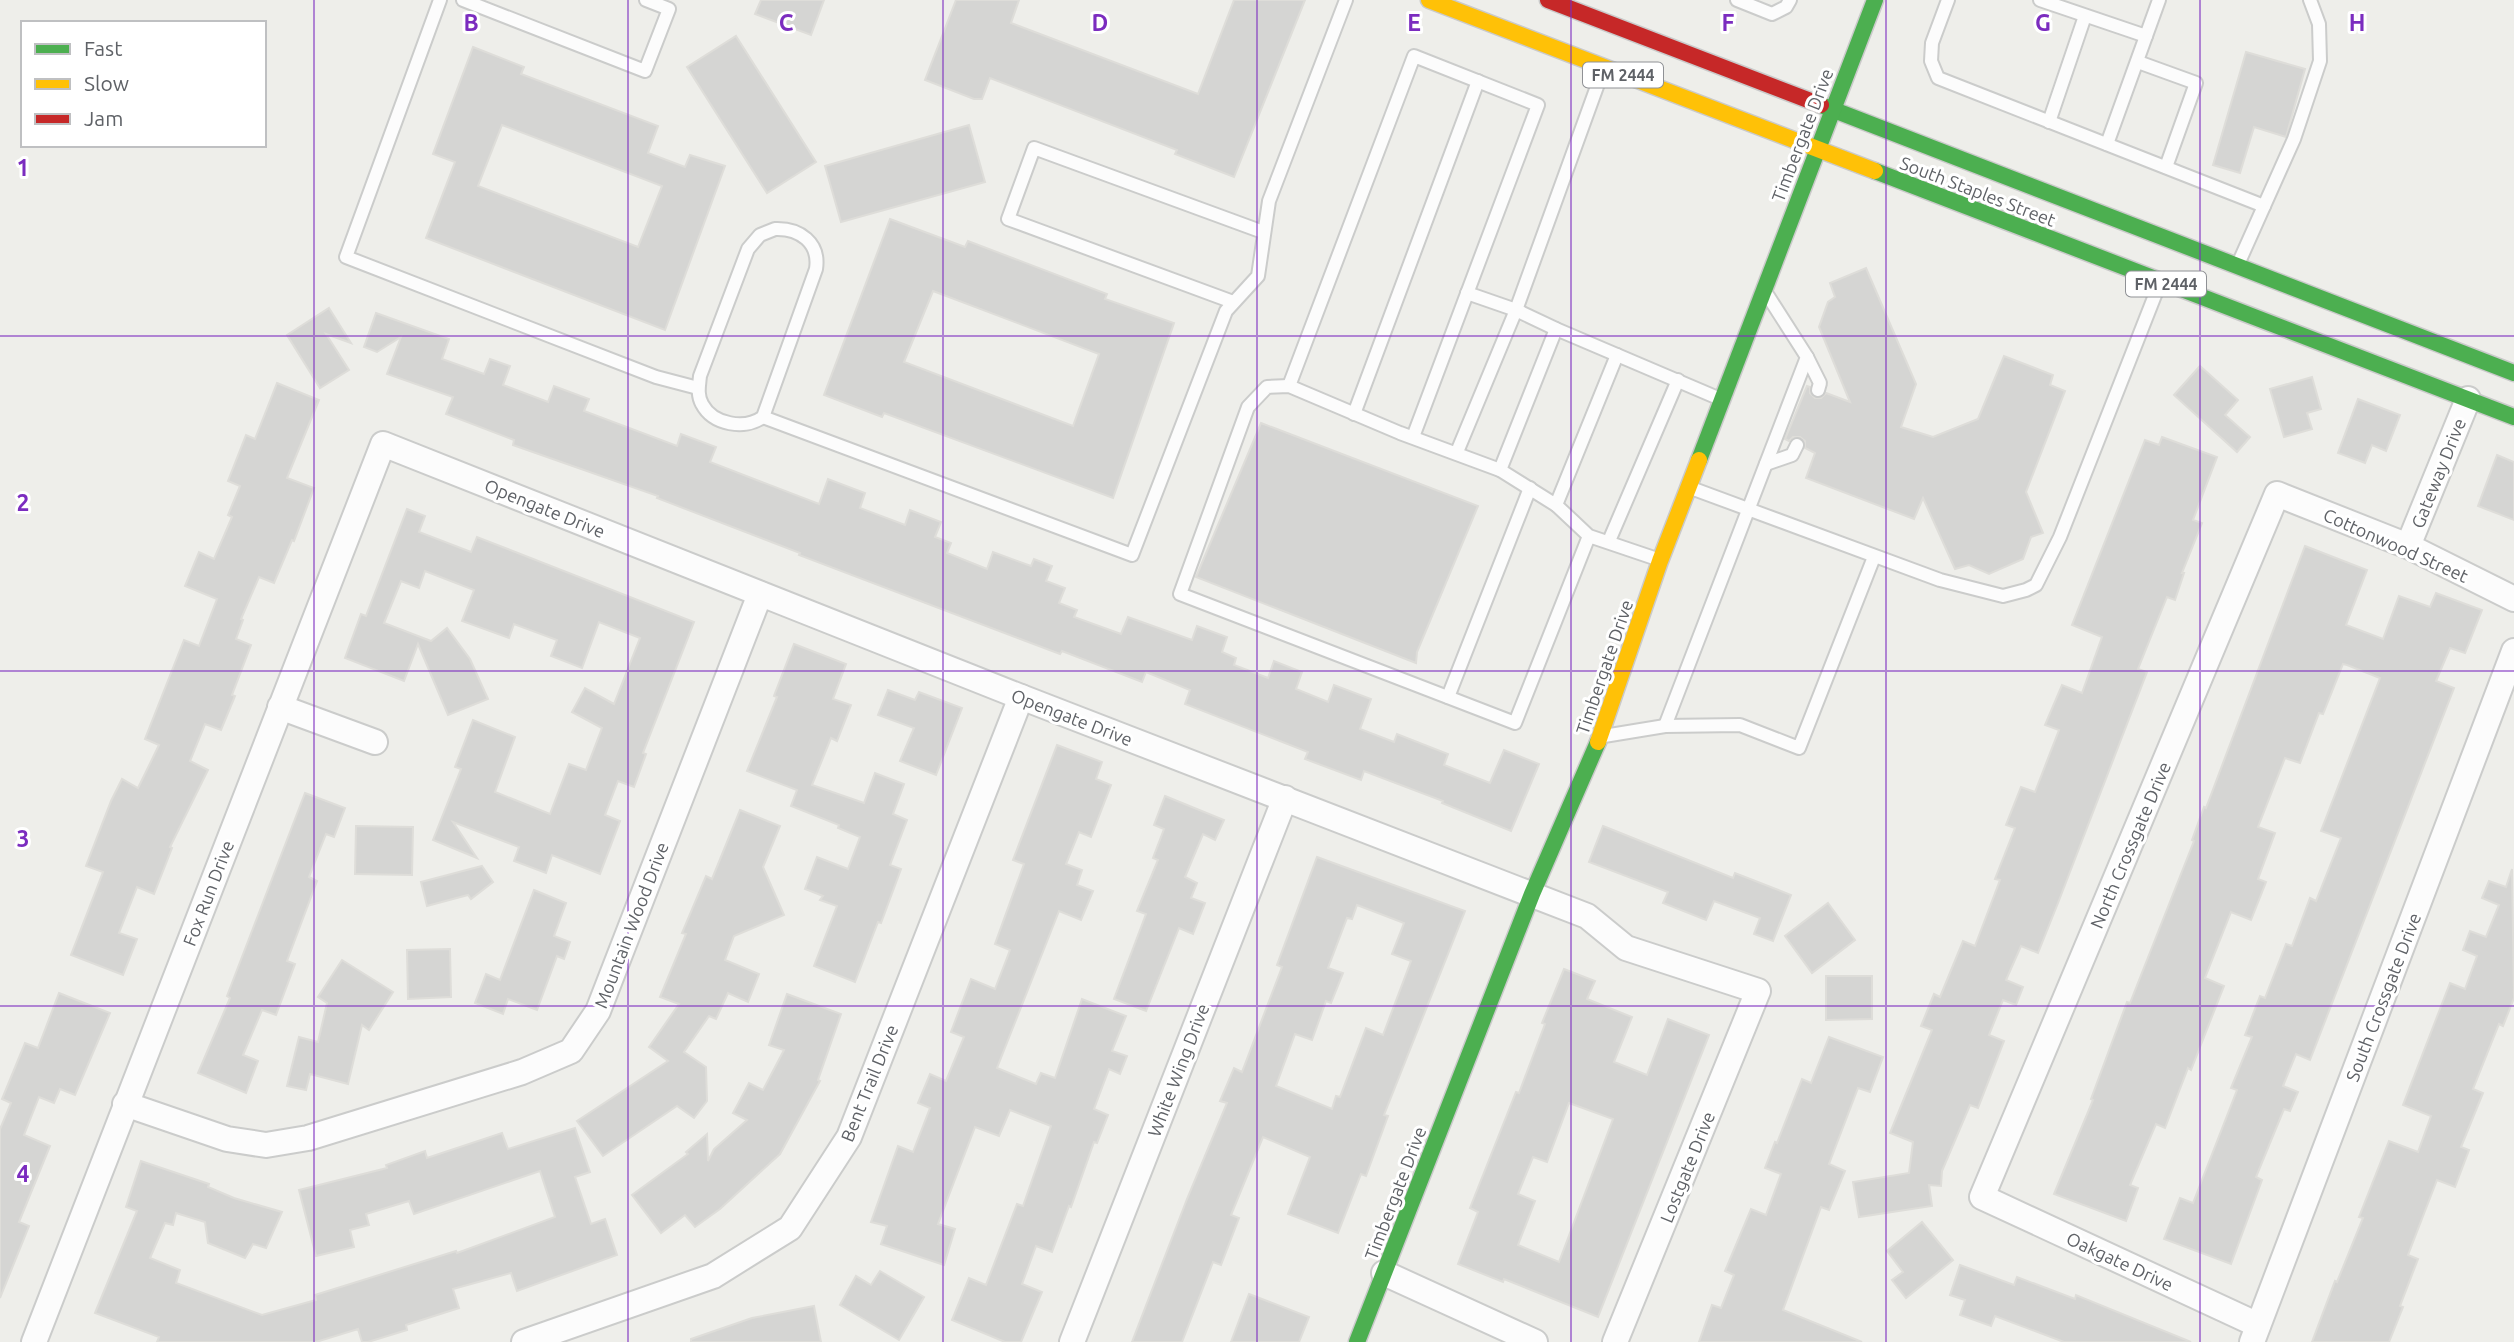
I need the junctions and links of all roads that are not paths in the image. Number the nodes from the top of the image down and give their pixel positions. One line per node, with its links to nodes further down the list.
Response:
1 (440, 0): 42 (lane)
2 (463, 0): 3 (lane)
3 (646, 0)
4 (1346, 0): 25 (lane)
5 (1429, 0): 17 (main road, South Staples Street / FM 2444)
6 (1548, 0): 19 (main road, South Staples Street / FM 2444)
7 (1737, 0): 8 (lane)
8 (1790, 0)
9 (1875, 0): 19 (main road, Timbergate Drive)
10 (1948, 0): 20 (lane)
11 (2040, 0): 14 (lane)
12 (2159, 0): 15 (lane)
13 (2310, 0): 24 (lane)
14 (2085, 16): 15 (lane); 20 (lane)
15 (2146, 36): 16 (lane)
16 (2138, 62): 21 (lane); 23 (lane)
17 (1604, 67): 22 (main road, South Staples Street / FM 2444); 31 (lane)
18 (1478, 81): 29 (lane); 41 (lane); 46 (lane)
19 (1832, 110): 22 (main road, Timbergate Drive); 26 (main road, South Staples Street / FM 2444)
20 (2049, 122): 21 (lane)
21 (2107, 144): 23 (lane)
22 (1817, 150): 27 (main road, South Staples Street / FM 2444); 28 (main road, Timbergate Drive)
23 (2165, 167): 24 (lane)
24 (2264, 206): 26 (lane)
25 (1263, 232): 30 (lane); 30 (lane)
26 (2238, 266): 33 (main road, South Staples Street / FM 2444)
27 (2160, 282): 36 (main road, South Staples Street / FM 2444); 63 (lane)
28 (1764, 289): 35 (lane); 45 (main road, Timbergate Drive)
29 (1467, 292): 31 (lane); 49 (lane)
30 (1233, 302): 47 (lane)
31 (1516, 310): 32 (lane); 52 (lane)
32 (1556, 330): 34 (lane); 54 (lane)
33 (2461, 352): 38 (main road); 39 (main road, South Staples Street / FM 2444)
34 (1617, 355): 40 (lane); 58 (lane)
35 (1807, 358): 43 (lane); 53 (lane)
36 (2359, 358): 37 (main road); 44 (main road, South Staples Street / FM 2444)
37 (2411, 361)
38 (2446, 366)
39 (2514, 373)
40 (1678, 380): 45 (lane); 61 (lane)
41 (1289, 386): 46 (lane); 68 (lane)
42 (698, 388): 47 (lane); 47 (lane)
43 (1818, 390)
44 (2477, 393): 48 (main road, South Staples Street / FM 2444); 62 (street, Gateway Drive)
45 (1721, 400): 55 (main road, Timbergate Drive)
46 (1354, 414): 49 (lane)
47 (763, 417)
48 (2514, 417)
49 (1413, 437): 52 (lane)
50 (383, 443): 65 (street, Opengate Drive); 70 (street, Fox Run Drive)
51 (1797, 445): 53 (lane)
52 (1457, 452): 54 (lane)
53 (1766, 464): 59 (lane)
54 (1500, 470): 56 (lane)
55 (1688, 487): 59 (lane); 64 (main road, Timbergate Drive)
56 (1530, 488): 58 (lane); 68 (lane)
57 (2277, 494): 62 (street, Cottonwood Street); 78 (street, North Crossgate Drive)
58 (1556, 505): 60 (lane)
59 (1749, 509): 63 (lane); 71 (lane)
60 (1589, 536): 61 (lane); 68 (lane)
61 (1609, 541): 64 (lane)
62 (2408, 546): 66 (street, Cottonwood Street)
63 (1874, 557): 71 (lane)
64 (1660, 561): 72 (main road, Timbergate Drive)
65 (760, 594): 69 (street, Opengate Drive); 77 (street, Mountain Wood Drive)
66 (2514, 599)
67 (2514, 651): 80 (street, South Crossgate Drive)
68 (1448, 696)
69 (1021, 697): 74 (street, Opengate Drive); 82 (street, Bent Trail Drive)
70 (280, 707): 73 (street); 77 (street, Fox Run Drive)
71 (1665, 726): 72 (lane)
72 (1600, 737): 75 (main road, Timbergate Drive)
73 (375, 743)
74 (1285, 798): 75 (street, Opengate Drive); 83 (street, White Wing Drive)
75 (1532, 894): 76 (street, Opengate Drive); 79 (main road, Timbergate Drive)
76 (1758, 991): 86 (street, Lostgate Drive)
77 (125, 1104): 81 (street, Fox Run Drive)
78 (1982, 1197): 80 (street, Oakgate Drive)
79 (1384, 1273): 84 (main road, Timbergate Drive); 85 (street)
80 (2255, 1334)
81 (34, 1342)
82 (524, 1342)
83 (1072, 1342)
84 (1357, 1342)
85 (1535, 1342)
86 (1615, 1342)

